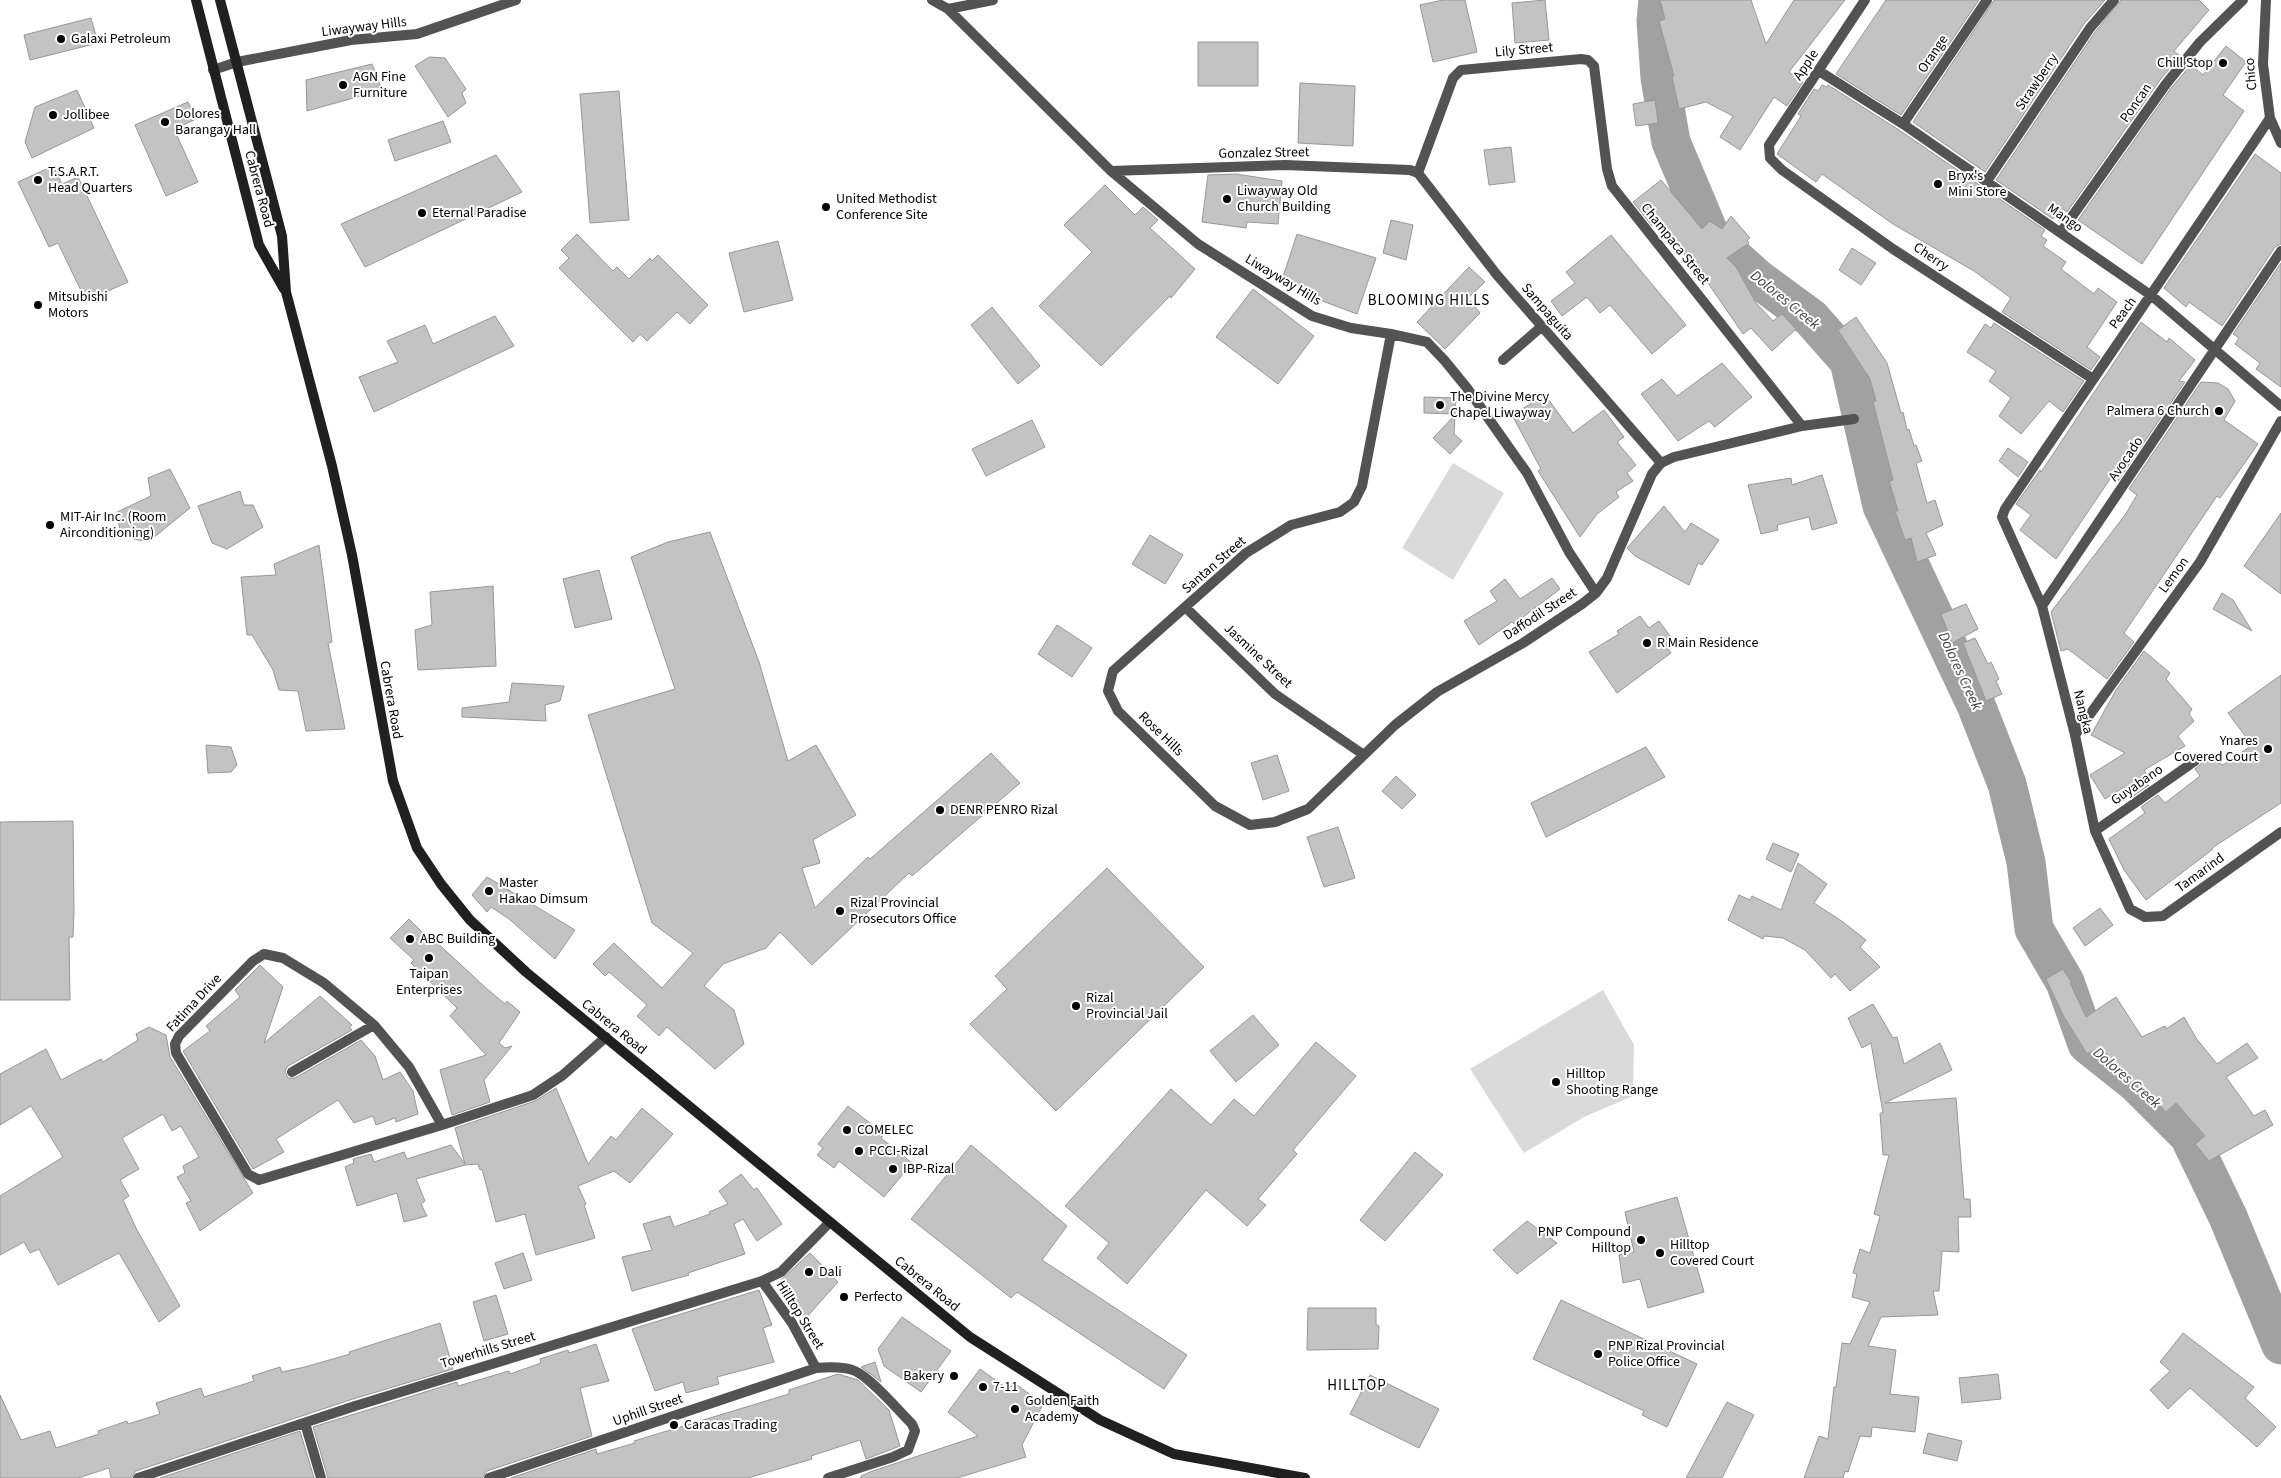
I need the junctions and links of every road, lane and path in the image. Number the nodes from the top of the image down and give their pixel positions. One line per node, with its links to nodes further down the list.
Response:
1 (196, 0): 14 (main road, Cabrera Road)
2 (220, 0): 13 (main road, Cabrera Road)
3 (516, 0): 13 (street, Liwayway Hills)
4 (932, 0): 11 (street, Liwayway Hills)
5 (992, 0): 11 (street)
6 (1865, 0): 15 (street, Apple)
7 (1987, 0): 17 (street, Orange)
8 (2114, 0): 22 (street, Strawberry)
9 (2243, 0): 23 (street, Poncan)
10 (2266, 0): 16 (street, Chico)
11 (948, 9): 20 (street, Liwayway Hills)
12 (1581, 59): 21 (street, Lily Street); 35 (street, Champaca Street)
13 (237, 62): 14 (street, Liwayway Hills); 25 (main road, Cabrera Road)
14 (213, 70): 25 (main road, Cabrera Road)
15 (1819, 71): 17 (street, Mango); 19 (street, Apple)
16 (2270, 118): 18 (street, Chico); 26 (street, Peach)
17 (1903, 124): 22 (street, Mango)
18 (2281, 143)
19 (1769, 145): 31 (street, Cherry)
20 (1111, 170): 21 (street, Gonzalez Street); 28 (street, Liwayway Hills)
21 (1418, 173): 27 (street, Sampaguita)
22 (1987, 181): 23 (street, Mango)
23 (2061, 232): 26 (street, Mango)
24 (2281, 251): 29 (street, Avocado)
25 (286, 292): 50 (main road, Cabrera Road)
26 (2152, 296): 29 (street, Mango); 31 (street, Peach)
27 (1541, 327): 30 (street); 36 (street, Sampaguita)
28 (1391, 334): 38 (street, Liwayway Hills); 40 (street, Santan Street)
29 (2216, 350): 32 (street, Mango); 39 (street, Avocado)
30 (1503, 360)
31 (2093, 380): 37 (street, Peach)
32 (2281, 406)
33 (1854, 419): 35 (street)
34 (2281, 421): 42 (street, Lemon)
35 (1802, 426): 36 (street)
36 (1661, 464): 38 (street, Daffodil Street)
37 (2005, 523): 39 (street, Nangka)
38 (1596, 592): 43 (street, Daffodil Street)
39 (2042, 606): 42 (street, Nangka)
40 (1186, 608): 41 (street, Santan Street); 43 (street, Jasmine Street)
41 (1113, 671): 45 (street, Rose Hills)
42 (2075, 735): 46 (street, Nangka)
43 (1364, 755): 45 (street, Daffodil Street)
44 (2195, 761): 46 (street, Guyabano)
45 (1215, 806)
46 (2095, 831): 48 (street, Nangka)
47 (2281, 832): 48 (street, Tamarind)
48 (2130, 909)
49 (374, 1025): 51 (street); 52 (street, Fatima Drive); 52 (street, Fatima Drive)
50 (606, 1037): 52 (street, Fatima Drive); 53 (main road, Cabrera Road)
51 (292, 1072)
52 (442, 1125)
53 (829, 1223): 54 (street, Towerhills Street); 61 (main road, Cabrera Road)
54 (762, 1281): 55 (street, Hilltop Street); 56 (street, Towerhills Street)
55 (816, 1368): 59 (street, Uphill Street); 60 (street, Hilltop Street)
56 (306, 1423): 57 (street, Towerhills Street); 58 (street)
57 (138, 1478)
58 (321, 1478)
59 (489, 1478)
60 (828, 1478)
61 (1305, 1478)

